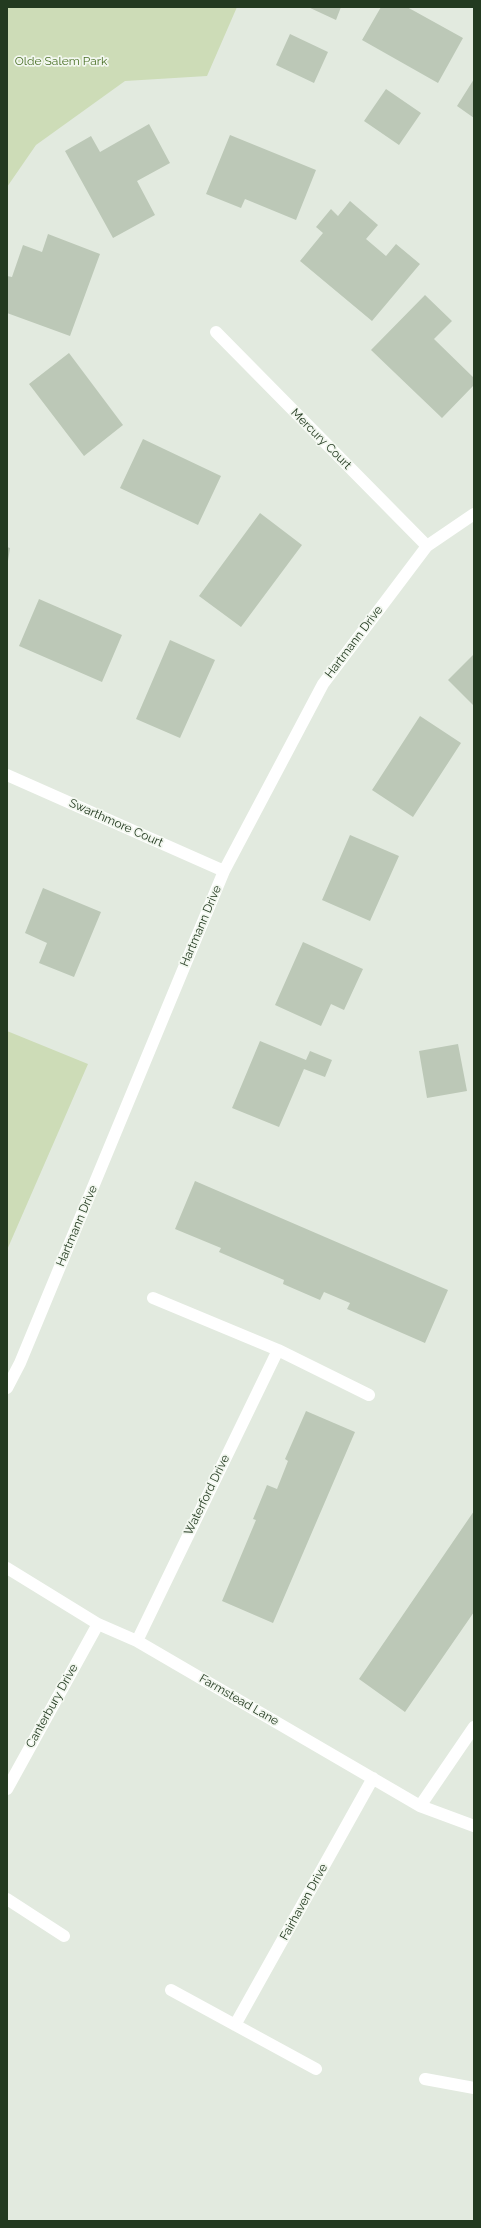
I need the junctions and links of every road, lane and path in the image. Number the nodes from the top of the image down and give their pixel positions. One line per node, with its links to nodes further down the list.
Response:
1 (216, 332): 3 (street, Mercury Court)
2 (474, 514): 3 (street, Hartmann Drive)
3 (427, 546): 5 (street, Hartmann Drive)
4 (7, 775): 5 (street, Swarthmore Court)
5 (224, 871): 8 (street, Hartmann Drive)
6 (153, 1298): 7 (street)
7 (278, 1350): 9 (street); 12 (street, Waterford Drive)
8 (7, 1388)
9 (369, 1395)
10 (7, 1568): 11 (street, Farmstead Lane)
11 (98, 1624): 12 (street, Farmstead Lane); 15 (street, Canterbury Drive)
12 (137, 1641): 14 (street, Farmstead Lane)
13 (474, 1727): 16 (street)
14 (372, 1778): 16 (street, Farmstead Lane); 21 (street, Fairhaven Drive)
15 (7, 1789)
16 (420, 1806): 17 (street, Farmstead Lane)
17 (474, 1826)
18 (7, 1899): 19 (street)
19 (64, 1936)
20 (172, 1990): 21 (street)
21 (235, 2025): 22 (street)
22 (316, 2069)
23 (425, 2079): 24 (street)
24 (474, 2088)

